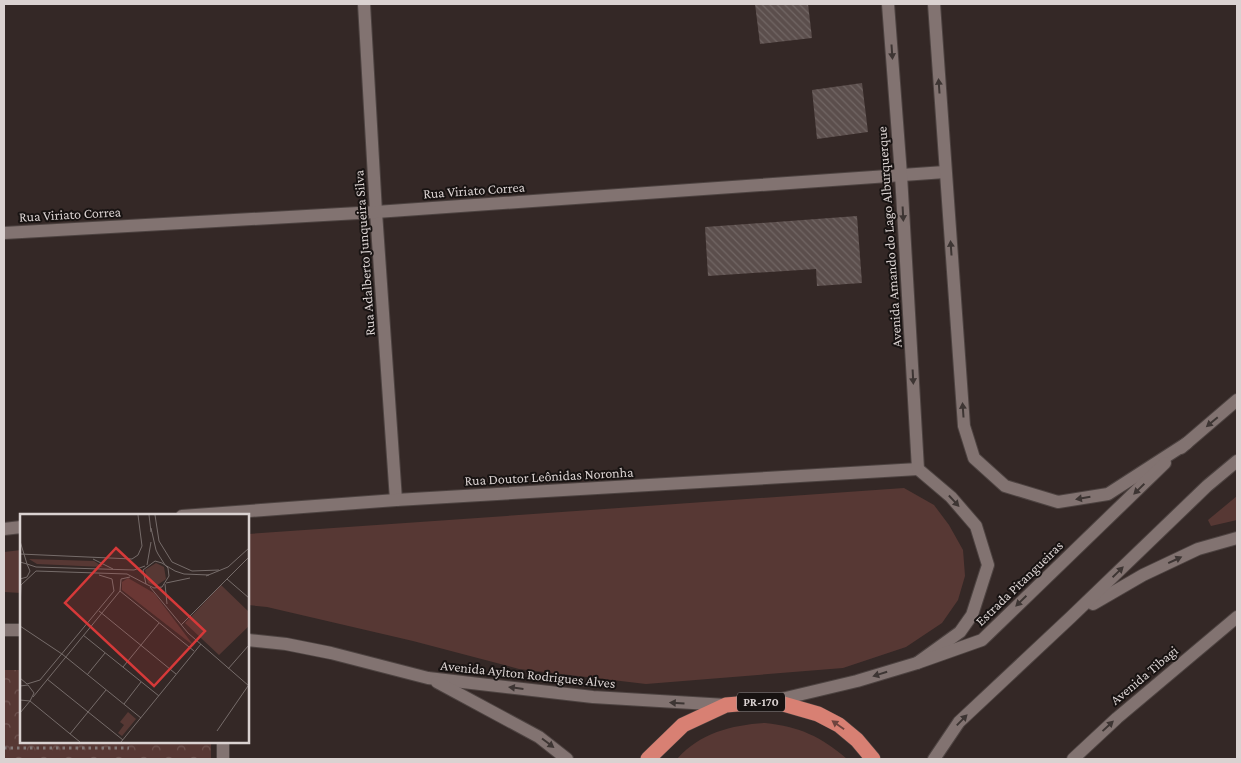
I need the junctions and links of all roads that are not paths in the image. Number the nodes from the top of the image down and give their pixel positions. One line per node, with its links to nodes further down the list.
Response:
1 (364, 4): 6 (street, Rua Adalberto Junqueira Silva)
2 (888, 4): 5 (street, Avenida Amando do Lago Alburquerque, one-way to 5)
3 (934, 4): 4 (street, one-way to 3)
4 (945, 172): 5 (street, Rua Viriato Correa); 9 (street, one-way to 4)
5 (901, 175): 6 (street, Rua Viriato Correa); 11 (street, Avenida Amando do Lago Alburquerque, one-way to 11)
6 (376, 212): 7 (street, Rua Viriato Correa); 12 (street, Rua Adalberto Junqueira Silva)
7 (4, 233)
8 (1237, 400): 9 (street, Estrada Pitangueiras, one-way to 9)
9 (1186, 443): 22 (street, Estrada Pitangueiras, one-way to 22)
10 (1237, 461): 17 (street, one-way to 10)
11 (918, 469): 12 (street, Rua Doutor Leônidas Noronha); 22 (street, one-way to 22)
12 (396, 500): 13 (street, Rua Doutor Leônidas Noronha)
13 (209, 514)
14 (20, 527): 15 (street)
15 (4, 529)
16 (1237, 538): 17 (street, one-way to 16)
17 (1072, 617): 31 (street, one-way to 17)
18 (1237, 617): 32 (street, Avenida Tibagi, one-way to 18)
19 (4, 630): 20 (street)
20 (20, 630)
21 (249, 640): 23 (street)
22 (917, 663): 24 (street, Estrada Pitangueiras, one-way to 24)
23 (428, 678): 25 (street, Avenida Aylton Rodrigues Alves, one-way to 23); 28 (street, Avenida Aylton Rodrigues Alves, one-way to 28)
24 (773, 701): 25 (highway, PR-170); 30 (highway, PR-170, one-way to 24)
25 (726, 705): 29 (highway, PR-170)
26 (223, 743): 27 (street)
27 (223, 759)
28 (567, 759)
29 (648, 759)
30 (873, 759)
31 (934, 759)
32 (1073, 759)

